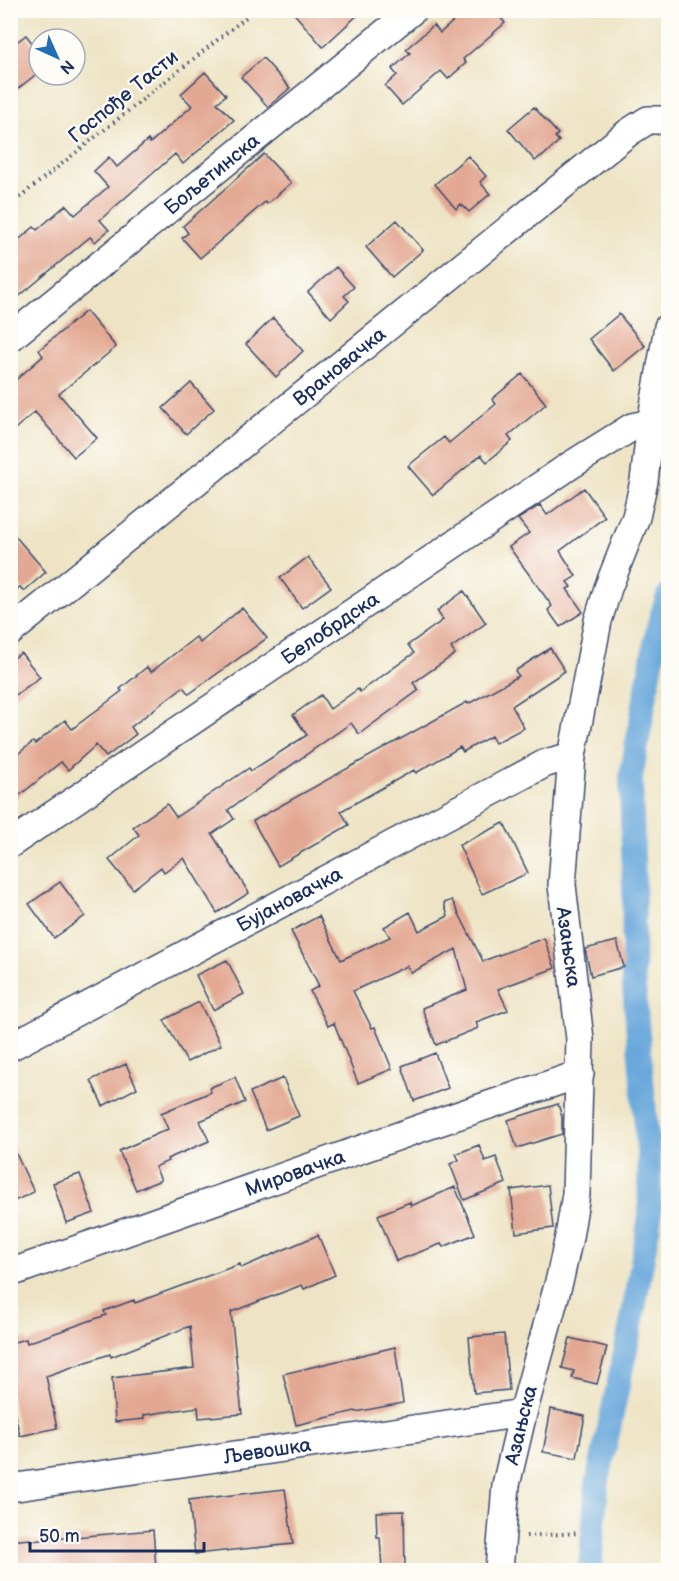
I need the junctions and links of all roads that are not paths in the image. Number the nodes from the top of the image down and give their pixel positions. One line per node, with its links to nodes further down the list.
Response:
1 (413, 10): 4 (street, Бољетинска)
2 (666, 119): 6 (street, Врановачка)
3 (669, 327): 5 (street, Азањска)
4 (10, 338)
5 (651, 423): 7 (street, Азањска); 8 (street, Белобрдска)
6 (10, 632)
7 (572, 756): 9 (street, Бујановачка); 10 (street, Азањска)
8 (10, 844)
9 (10, 1047)
10 (580, 1074): 11 (street, Мировачка); 12 (street, Азањска)
11 (10, 1273)
12 (523, 1413): 13 (street, Љевошка); 14 (street, Азањска)
13 (10, 1488)
14 (500, 1570)

